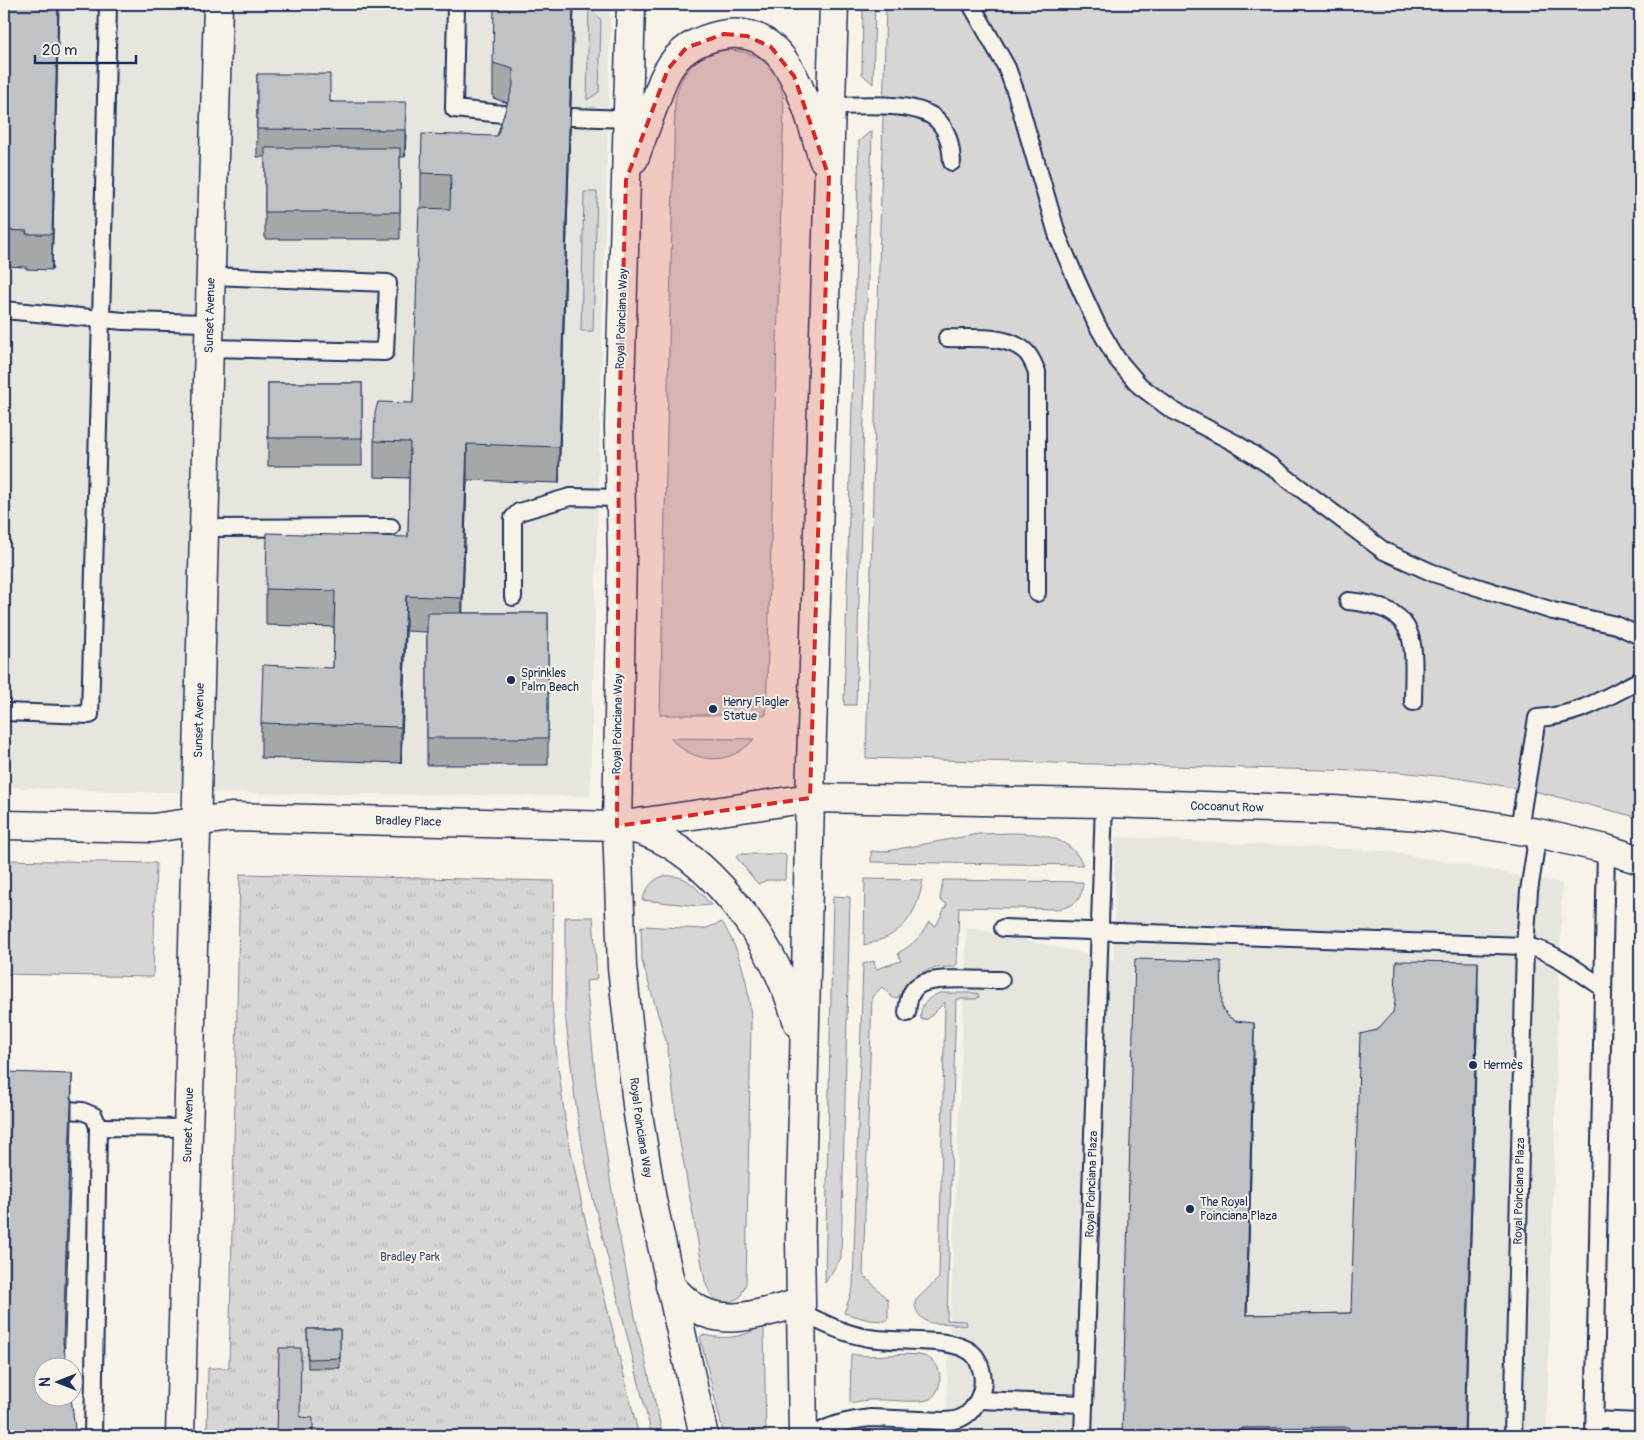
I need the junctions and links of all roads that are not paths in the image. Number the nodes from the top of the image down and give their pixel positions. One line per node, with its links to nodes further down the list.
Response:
1 (108, 4): 16 (lane)
2 (218, 4): 14 (main road, Sunset Avenue)
3 (456, 4): 8 (lane)
4 (631, 4): 10 (main road, Royal Poinciana Way)
5 (834, 4): 7 (main road)
6 (971, 4): 25 (lane)
7 (831, 106): 11 (lane); 12 (main road)
8 (514, 115)
9 (571, 117): 10 (lane)
10 (628, 119): 13 (main road, Royal Poinciana Way)
11 (952, 162)
12 (829, 177): 13 (main road); 29 (main road)
13 (626, 180): 19 (main road, Royal Poinciana Way)
14 (211, 276): 17 (main road, Sunset Avenue); 17 (lane)
15 (4, 310): 16 (lane)
16 (101, 319): 17 (lane); 28 (lane)
17 (210, 335): 21 (main road, Sunset Avenue)
18 (947, 338): 22 (lane)
19 (621, 498): 23 (lane); 33 (main road, Royal Poinciana Way)
20 (391, 527): 21 (lane)
21 (204, 528): 31 (main road, Sunset Avenue)
22 (1037, 593)
23 (514, 597)
24 (1348, 601): 27 (lane)
25 (1640, 636)
26 (1640, 680): 34 (lane, Royal Poinciana Plaza)
27 (1413, 702)
28 (4, 712)
29 (810, 798): 30 (main road, Cocoanut Row); 33 (main road, Bradley Place); 43 (main road)
30 (1104, 803): 34 (main road, Cocoanut Row); 38 (lane, Royal Poinciana Plaza)
31 (196, 822): 32 (main road, Bradley Place); 33 (main road, Bradley Place); 46 (main road, Sunset Avenue)
32 (4, 825)
33 (617, 826): 43 (main road); 47 (main road, Royal Poinciana Way)
34 (1529, 831): 35 (main road, Cocoanut Row); 39 (lane, Royal Poinciana Plaza)
35 (1606, 849): 36 (main road, Cocoanut Row); 41 (lane)
36 (1640, 860)
37 (1003, 928): 38 (lane)
38 (1099, 931): 39 (lane); 50 (lane, Royal Poinciana Plaza)
39 (1525, 946): 41 (lane); 59 (lane, Royal Poinciana Plaza)
40 (1001, 980): 42 (lane)
41 (1603, 988): 51 (lane)
42 (907, 1013)
43 (804, 1042): 48 (main road)
44 (33, 1108): 45 (lane)
45 (98, 1127): 46 (lane); 53 (lane)
46 (188, 1128): 54 (main road, Sunset Avenue)
47 (670, 1286): 48 (main road); 55 (main road, Royal Poinciana Way)
48 (800, 1308): 49 (lane); 56 (main road)
49 (979, 1400): 50 (lane); 57 (lane)
50 (1084, 1404): 58 (lane, Royal Poinciana Plaza)
51 (1595, 1420): 52 (lane); 60 (lane)
52 (1640, 1422)
53 (93, 1436)
54 (180, 1436)
55 (704, 1436)
56 (803, 1436)
57 (813, 1436)
58 (1083, 1436)
59 (1513, 1436)
60 (1594, 1436)

